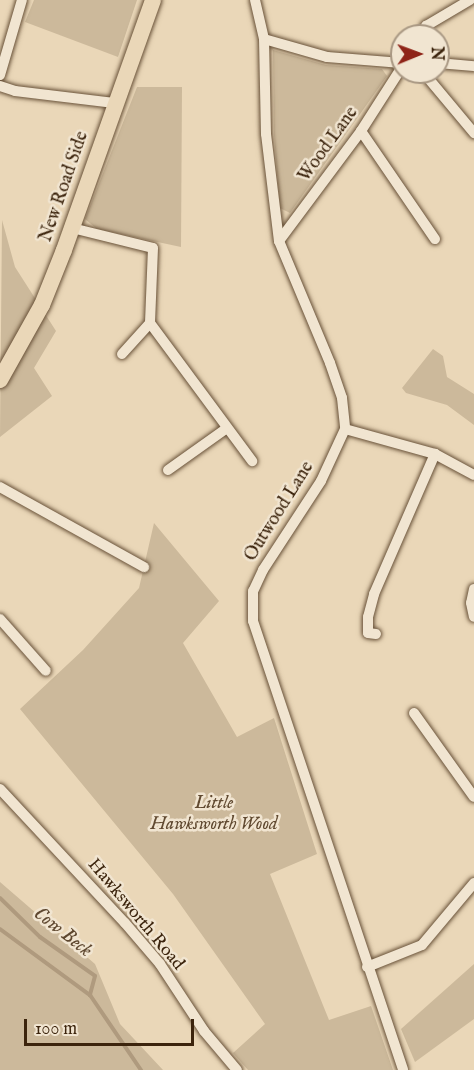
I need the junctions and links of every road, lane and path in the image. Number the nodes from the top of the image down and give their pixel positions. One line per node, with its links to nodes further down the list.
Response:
1 (22, 0): 10 (street)
2 (153, 0): 14 (main road, New Road Side)
3 (255, 0): 6 (street)
4 (470, 0): 5 (street)
5 (429, 24)
6 (264, 39): 7 (street); 19 (street)
7 (390, 64)
8 (450, 64): 9 (street)
9 (474, 66)
10 (0, 75)
11 (390, 84): 15 (street, Wood Lane)
12 (433, 84): 16 (street)
13 (0, 86): 14 (street)
14 (114, 103): 17 (main road, New Road Side)
15 (361, 131): 18 (street); 19 (street, Wood Lane)
16 (474, 133)
17 (72, 228): 20 (street); 22 (main road, New Road Side)
18 (435, 239)
19 (279, 241): 24 (street)
20 (150, 323): 21 (street); 23 (street)
21 (122, 354)
22 (0, 380)
23 (227, 428): 26 (street); 27 (street)
24 (345, 429): 25 (street); 40 (street, Outwood Lane)
25 (435, 454): 28 (street); 34 (street)
26 (252, 461)
27 (168, 470)
28 (474, 475)
29 (0, 487): 30 (street)
30 (144, 567)
31 (474, 589): 32 (street)
32 (474, 617)
33 (0, 619): 35 (street)
34 (369, 634)
35 (46, 671)
36 (414, 713): 38 (street)
37 (0, 789): 41 (street, Hawksworth Road)
38 (474, 797)
39 (474, 883): 40 (street)
40 (367, 967): 42 (street, Outwood Lane)
41 (237, 1070)
42 (403, 1070)

